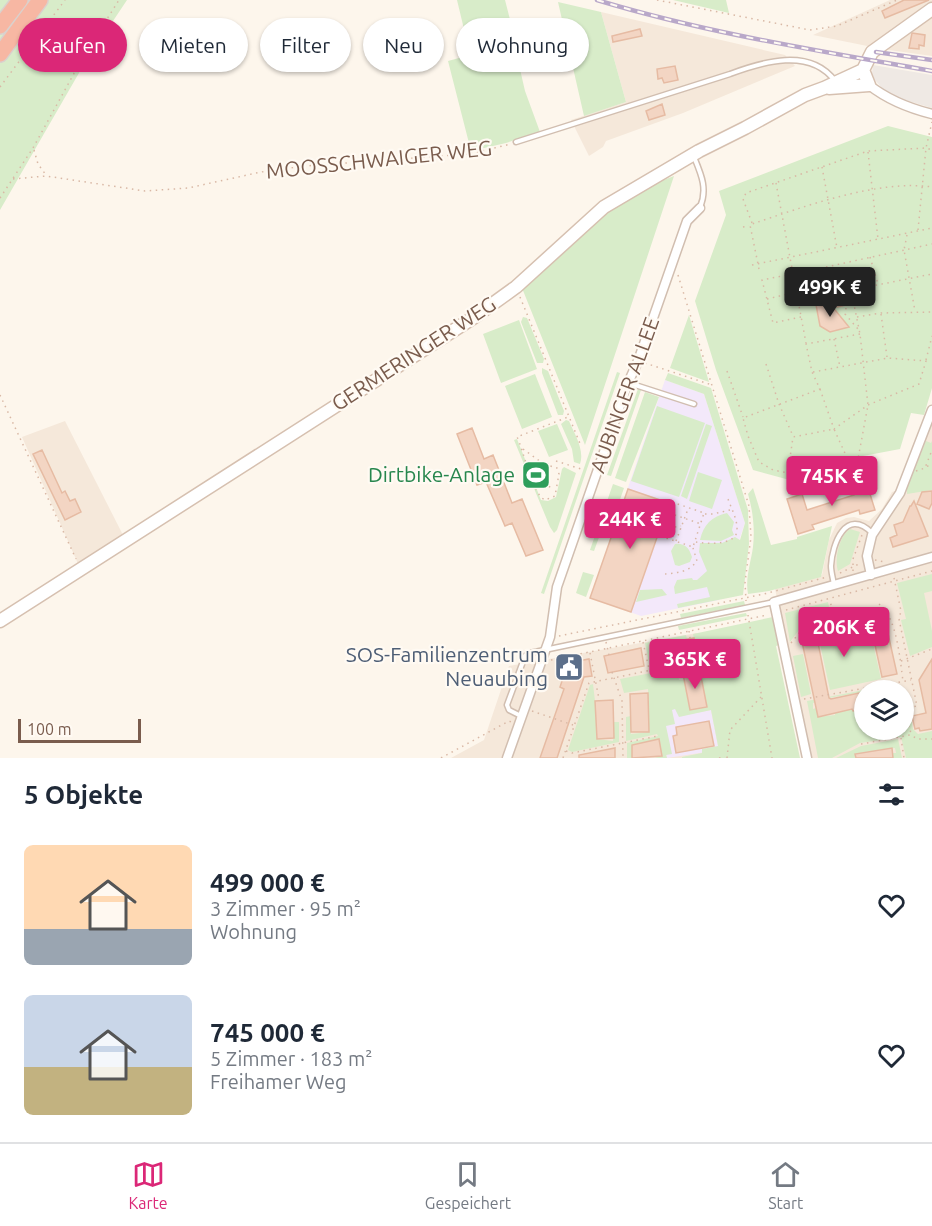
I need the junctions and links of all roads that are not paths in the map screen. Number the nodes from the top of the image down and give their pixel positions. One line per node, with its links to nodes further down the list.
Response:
1 (20, 0): 4 (highway)
2 (40, 0): 5 (highway)
3 (930, 14): 6 (street)
4 (0, 26)
5 (0, 54)
6 (863, 70): 7 (street, GERMERINGER WEG); 8 (street)
7 (836, 82): 9 (street, GERMERINGER WEG); 11 (lane, MOOSSCHWAIGER WEG)
8 (869, 85): 9 (street, GERMERINGER WEG); 10 (street)
9 (824, 88): 12 (street, GERMERINGER WEG)
10 (932, 114)
11 (516, 142)
12 (693, 156): 13 (lane); 22 (street, GERMERINGER WEG)
13 (700, 208): 14 (street, AUBINGER ALLEE)
14 (628, 383): 15 (lane); 23 (street, AUBINGER ALLEE)
15 (694, 404)
16 (932, 410): 17 (street)
17 (868, 534): 19 (street); 20 (lane)
18 (932, 557): 19 (street)
19 (871, 575): 20 (street)
20 (835, 585): 21 (street)
21 (774, 602): 23 (lane); 26 (street)
22 (0, 621)
23 (545, 650): 24 (street, AUBINGER ALLEE); 24 (lane)
24 (520, 720): 25 (street, AUBINGER ALLEE)
25 (507, 758)
26 (807, 758)

